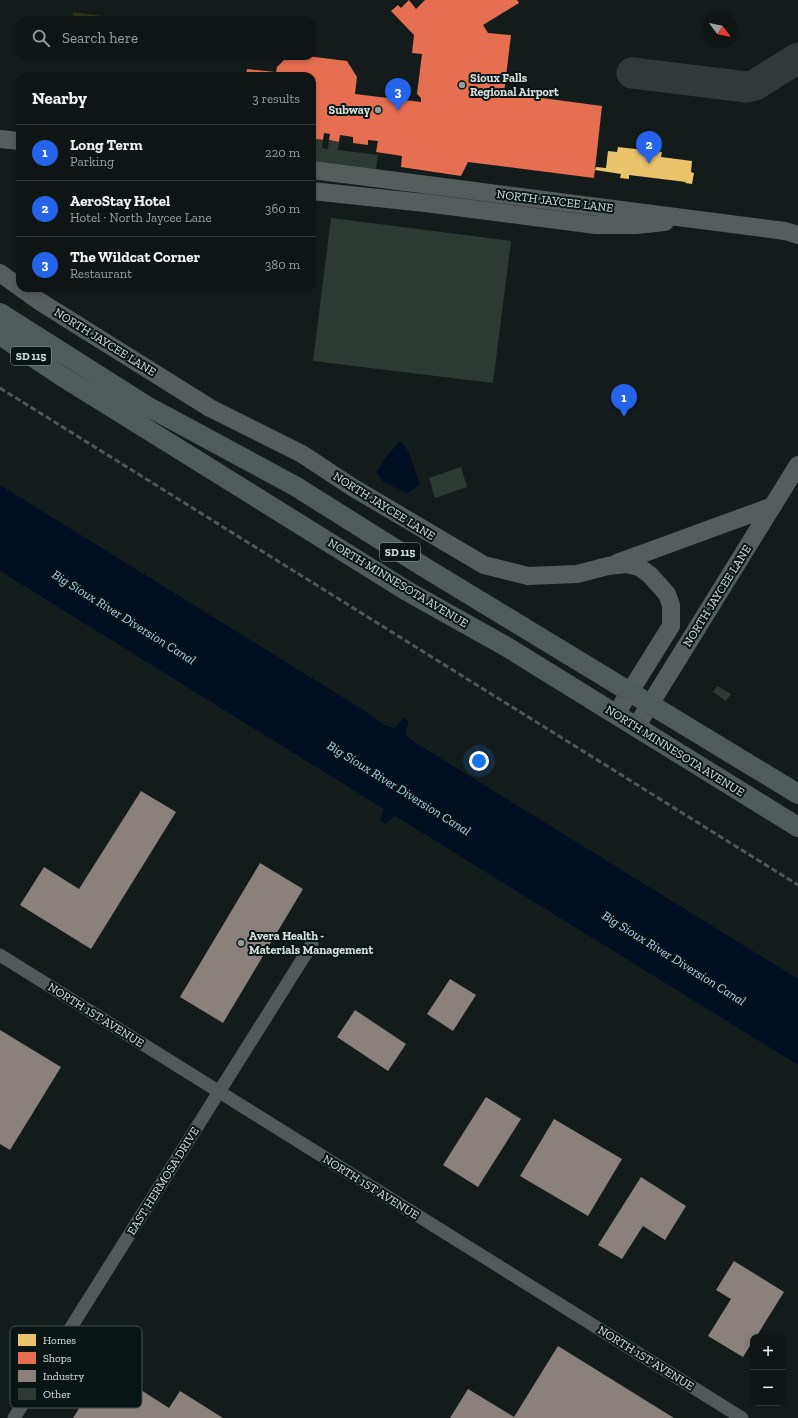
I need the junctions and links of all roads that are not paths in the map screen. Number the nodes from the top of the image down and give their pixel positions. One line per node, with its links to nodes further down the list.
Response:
1 (0, 138): 2 (main road)
2 (16, 140)
3 (316, 171): 5 (main road, NORTH JAYCEE LANE)
4 (316, 191): 5 (main road)
5 (684, 219): 6 (main road, NORTH JAYCEE LANE)
6 (798, 235)
7 (0, 273): 8 (main road, NORTH JAYCEE LANE)
8 (16, 284)
9 (26, 292): 14 (main road, NORTH JAYCEE LANE)
10 (0, 313): 15 (main road, SD 115)
11 (0, 335): 17 (main road, NORTH MINNESOTA AVENUE / SD 115)
12 (798, 465): 13 (main road, NORTH JAYCEE LANE)
13 (773, 506): 14 (main road); 16 (main road, NORTH JAYCEE LANE)
14 (608, 566): 15 (main road, NORTH JAYCEE LANE)
15 (631, 691): 16 (main road, SD 115); 17 (main road, NORTH JAYCEE LANE)
16 (651, 704): 18 (main road, NORTH JAYCEE LANE); 19 (main road, SD 115)
17 (616, 714): 18 (main road, NORTH MINNESOTA AVENUE / SD 115)
18 (636, 727): 20 (main road, NORTH MINNESOTA AVENUE / SD 115)
19 (798, 794)
20 (798, 827)
21 (312, 944): 23 (street, EAST HERMOSA DRIVE)
22 (0, 956): 23 (street, NORTH 1ST AVENUE)
23 (219, 1092): 24 (street, EAST HERMOSA DRIVE); 27 (street, NORTH 1ST AVENUE)
24 (72, 1326)
25 (20, 1408): 26 (street, EAST HERMOSA DRIVE)
26 (14, 1418)
27 (742, 1418)

